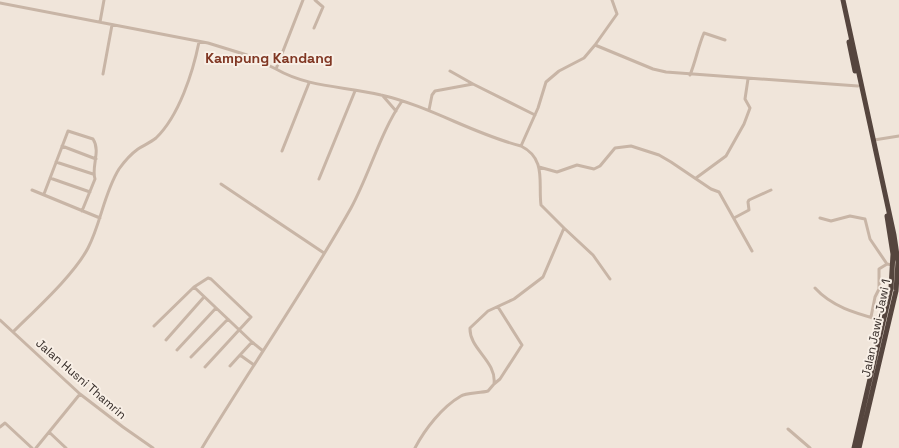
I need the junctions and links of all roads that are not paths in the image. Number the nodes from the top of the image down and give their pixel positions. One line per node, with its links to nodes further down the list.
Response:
1 (104, 0): 7 (street)
2 (303, 0): 14 (street)
3 (315, 0): 9 (street)
4 (612, 0): 12 (street)
5 (842, 0): 13 (highway)
6 (0, 3): 7 (street)
7 (100, 22): 8 (street)
8 (112, 25): 11 (street); 16 (street)
9 (314, 28)
10 (725, 40): 17 (street)
11 (199, 42): 14 (street); 47 (street)
12 (595, 45): 17 (street); 27 (street)
13 (853, 54): 21 (highway); 29 (highway, Jalan Jawi-Jawi 1)
14 (276, 69): 19 (street)
15 (450, 71): 20 (street)
16 (103, 74)
17 (690, 75): 18 (street)
18 (748, 80): 21 (street); 38 (street)
19 (309, 83): 22 (street); 32 (street)
20 (473, 84): 25 (street); 27 (street)
21 (858, 86): 33 (highway)
22 (354, 91): 23 (street); 40 (street)
23 (381, 94): 24 (street); 26 (street)
24 (402, 101): 25 (street); 26 (street)
25 (429, 110): 31 (street)
26 (396, 111): 52 (street)
27 (535, 115): 31 (street)
28 (899, 136): 29 (street)
29 (874, 140): 33 (highway, Jalan Jawi-Jawi 1)
30 (62, 146): 34 (street); 34 (street); 35 (street)
31 (521, 146): 36 (street)
32 (282, 151)
33 (875, 155): 54 (highway); 58 (highway, Jalan Jawi-Jawi 1)
34 (96, 159): 37 (street)
35 (56, 162): 37 (street); 39 (street)
36 (539, 167): 38 (street); 50 (street)
37 (93, 174): 44 (street)
38 (698, 176): 48 (street)
39 (50, 178): 44 (street); 45 (street)
40 (319, 179)
41 (221, 184): 52 (street)
42 (32, 190): 45 (street)
43 (771, 190): 48 (street)
44 (90, 192): 46 (street)
45 (44, 194): 46 (street)
46 (82, 211): 47 (street)
47 (100, 218): 68 (street)
48 (734, 218): 51 (street)
49 (820, 218): 53 (street)
50 (564, 228): 55 (street); 60 (street)
51 (752, 250)
52 (324, 253): 73 (street)
53 (887, 264): 54 (street); 62 (street)
54 (893, 265): 65 (highway)
55 (610, 279)
56 (194, 287): 59 (street); 66 (street); 67 (street)
57 (814, 288): 62 (street)
58 (897, 293): 69 (highway, Jalan Jawi-Jawi 1)
59 (204, 297): 61 (street); 70 (street)
60 (498, 307): 79 (street); 79 (street)
61 (216, 308): 63 (street); 72 (street)
62 (871, 317): 65 (street)
63 (228, 319): 67 (street); 75 (street)
64 (0, 320): 68 (street, Jalan Husni Thamrin)
65 (884, 321): 69 (highway)
66 (154, 326)
67 (240, 330): 71 (street); 78 (street)
68 (14, 332): 81 (street, Jalan Husni Thamrin)
69 (883, 335): 80 (highway)
70 (166, 340)
71 (252, 342): 73 (street); 74 (street)
72 (177, 350)
73 (263, 351): 76 (street)
74 (240, 355): 76 (street); 77 (street)
75 (191, 357)
76 (254, 365): 89 (street)
77 (230, 366)
78 (205, 367)
79 (494, 384): 90 (street)
80 (870, 392): 92 (highway); 93 (highway, Jalan Jawi-Jawi 1)
81 (80, 394): 84 (street); 88 (street, Jalan Husni Thamrin)
82 (0, 427): 85 (street)
83 (788, 429): 91 (street)
84 (49, 432): 86 (street); 87 (street)
85 (32, 448)
86 (36, 448)
87 (66, 448)
88 (153, 448)
89 (202, 448)
90 (415, 448)
91 (810, 448)
92 (854, 448)
93 (860, 448)

